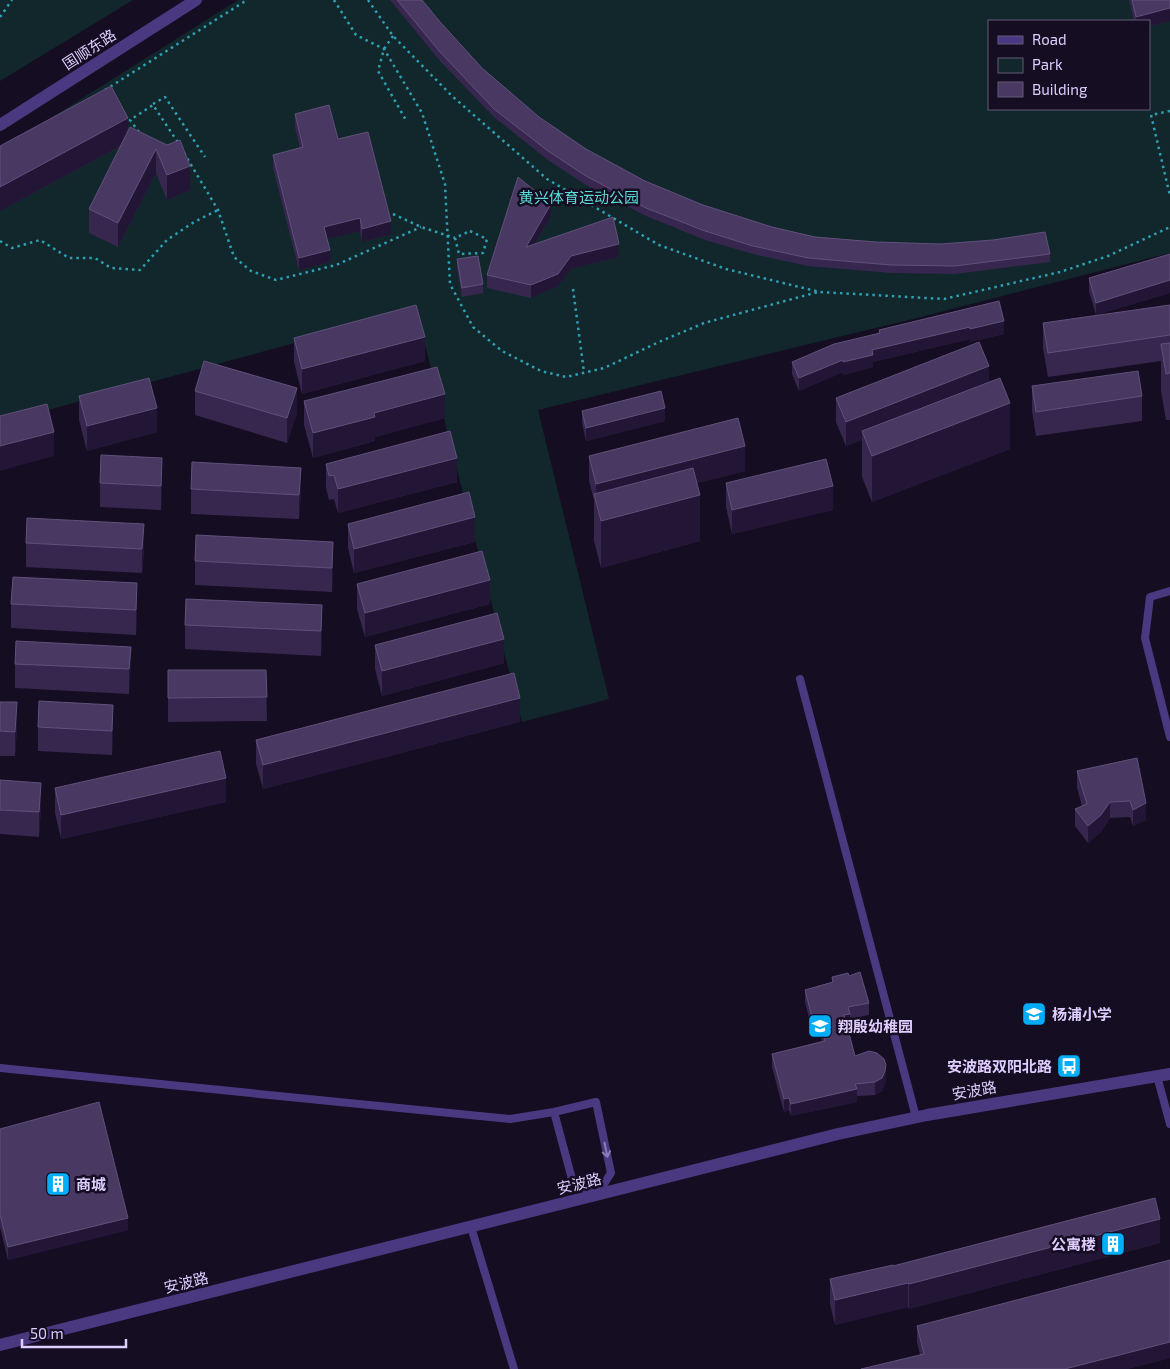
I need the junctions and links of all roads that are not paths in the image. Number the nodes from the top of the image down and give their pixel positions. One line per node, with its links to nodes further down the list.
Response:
1 (196, 0): 2 (street, 国顺东路)
2 (0, 125)
3 (1170, 591): 5 (lane)
4 (800, 679): 9 (lane)
5 (1170, 737)
6 (0, 1068): 8 (lane)
7 (1164, 1075): 9 (street, 安波路); 10 (lane)
8 (554, 1112): 11 (lane); 11 (lane, one-way to 11)
9 (916, 1117): 11 (street, 安波路)
10 (1170, 1124)
11 (596, 1196): 12 (street, 安波路)
12 (471, 1227): 13 (street, 安波路); 14 (lane)
13 (0, 1345)
14 (514, 1369)

